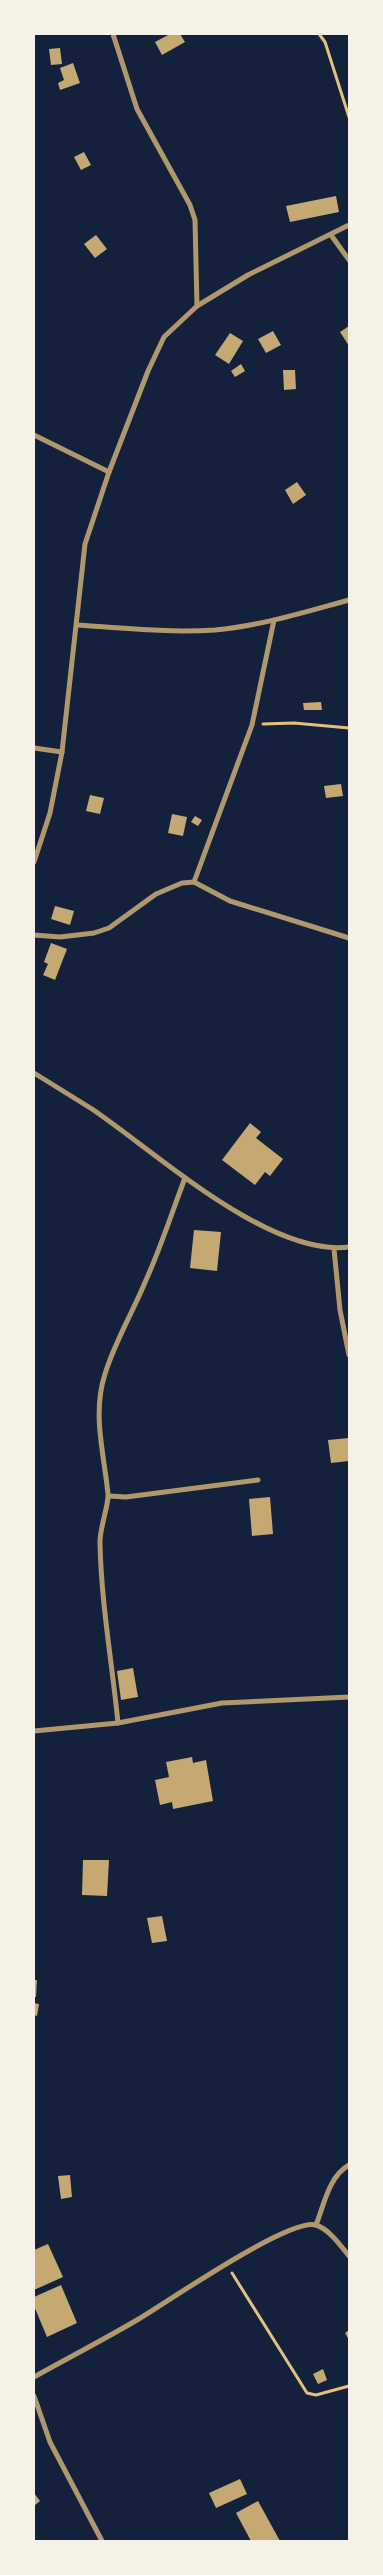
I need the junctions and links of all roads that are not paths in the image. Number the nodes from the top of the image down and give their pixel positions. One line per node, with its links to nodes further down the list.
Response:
1 (113, 34): 5 (street)
2 (349, 225): 3 (street)
3 (331, 235): 4 (street); 5 (street)
4 (349, 260)
5 (196, 306): 7 (street)
6 (34, 436): 7 (street)
7 (108, 472): 10 (street)
8 (349, 600): 9 (street)
9 (274, 620): 10 (street); 14 (street)
10 (77, 625): 12 (street)
11 (34, 748): 12 (street)
12 (62, 752): 13 (street)
13 (34, 862)
14 (194, 882): 15 (street); 16 (street)
15 (34, 935)
16 (349, 938)
17 (34, 1073): 18 (street)
18 (185, 1178): 20 (street); 23 (street)
19 (349, 1247): 20 (street)
20 (334, 1248): 21 (street)
21 (349, 1355)
22 (258, 1480): 23 (street)
23 (109, 1496): 25 (street)
24 (349, 1697): 25 (street)
25 (118, 1723): 26 (street)
26 (34, 1730)
27 (349, 2165): 28 (street)
28 (316, 2225): 29 (street); 30 (street)
29 (349, 2256)
30 (34, 2377)
31 (34, 2396): 32 (street)
32 (102, 2541)

